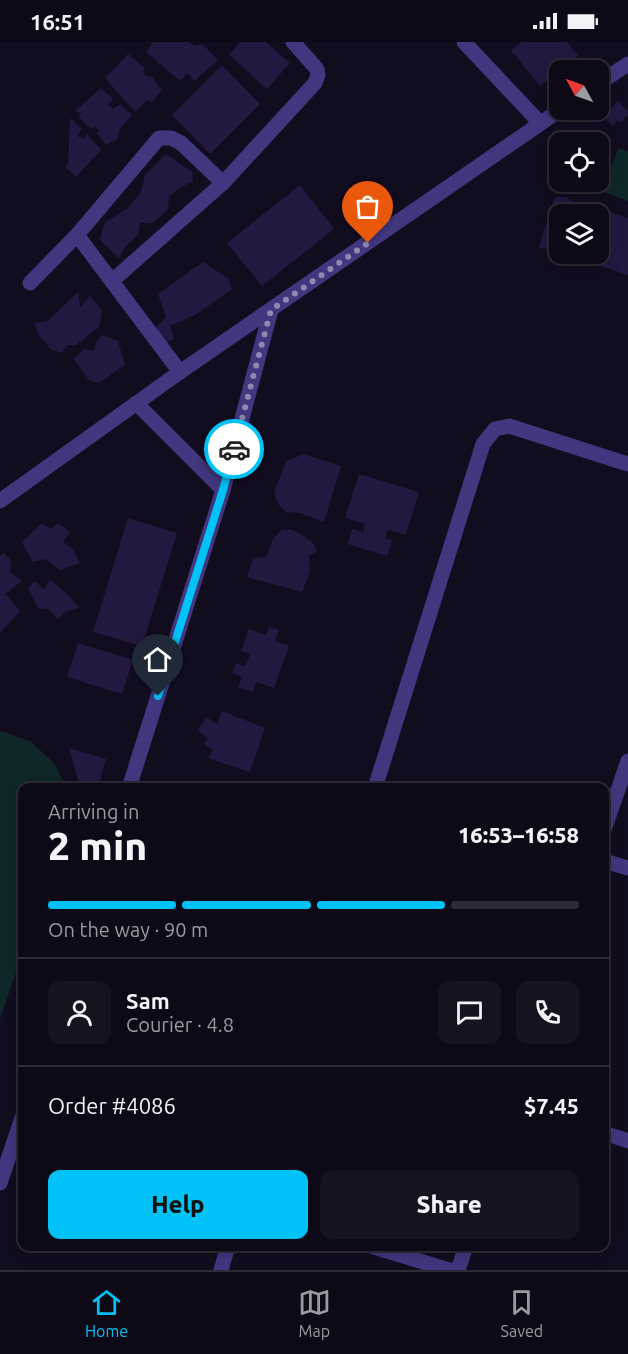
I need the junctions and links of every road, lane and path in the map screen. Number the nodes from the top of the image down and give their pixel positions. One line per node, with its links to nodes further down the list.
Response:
1 (293, 42): 7 (street)
2 (464, 42): 6 (street)
3 (628, 64): 4 (street)
4 (609, 77)
5 (549, 117): 6 (street)
6 (540, 123): 11 (street)
7 (223, 183): 8 (street); 9 (street)
8 (77, 235): 9 (street); 10 (street)
9 (112, 281): 12 (street)
10 (30, 283)
11 (271, 310): 12 (street); 15 (street)
12 (180, 372): 13 (street)
13 (136, 404): 15 (street); 16 (street)
14 (628, 464): 19 (street)
15 (223, 490): 18 (street)
16 (0, 501)
17 (628, 760): 20 (street)
18 (131, 783)
19 (377, 783)
20 (609, 815)
21 (609, 862): 22 (street)
22 (628, 868)
23 (18, 1130): 26 (street)
24 (609, 1135): 25 (street)
25 (628, 1141)
26 (0, 1183)
27 (227, 1251): 30 (street)
28 (387, 1251): 31 (street)
29 (464, 1251): 32 (street)
30 (221, 1270)
31 (449, 1270)
32 (458, 1270)

